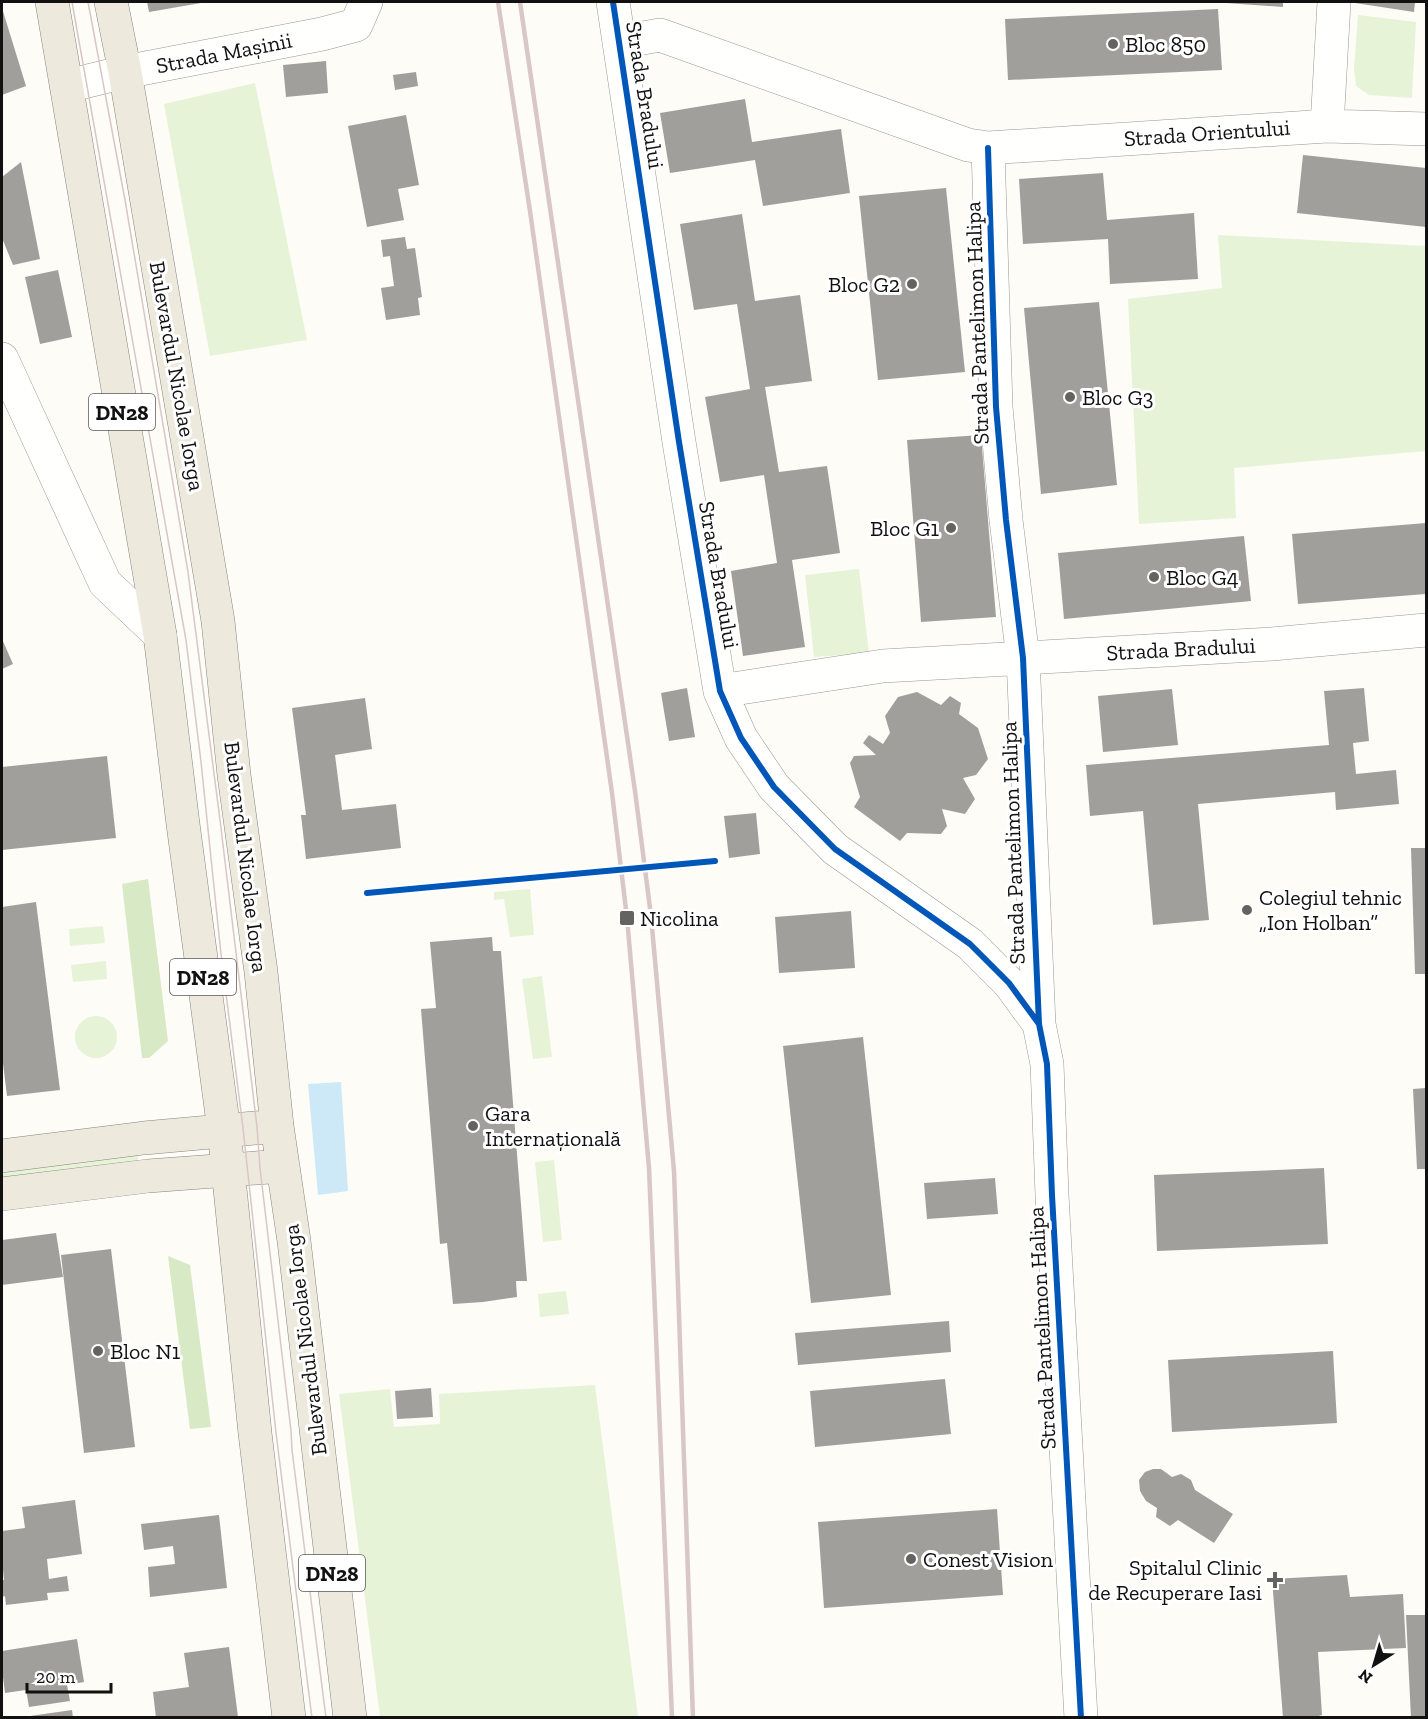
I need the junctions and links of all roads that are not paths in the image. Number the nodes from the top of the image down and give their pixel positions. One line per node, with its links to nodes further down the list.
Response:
1 (52, 2): 8 (main road, DN28)
2 (111, 2): 7 (main road, Bulevardul Nicolae Iorga / DN28)
3 (366, 2): 7 (street, Strada Mașinii)
4 (613, 2): 6 (street, Strada Bradului)
5 (1334, 2): 9 (street)
6 (620, 42): 11 (street); 16 (street, Strada Bradului)
7 (125, 72): 8 (street, Strada Mașinii); 18 (main road, Bulevardul Nicolae Iorga / DN28)
8 (67, 86): 14 (main road, DN28)
9 (1327, 126): 10 (street, Strada Orientului); 11 (street, Strada Orientului)
10 (1426, 129)
11 (988, 148): 15 (street, Strada Pantelimon Halipa)
12 (2, 359): 14 (street)
13 (1426, 630): 15 (street, Strada Bradului)
14 (160, 634): 19 (main road, DN28)
15 (1023, 658): 16 (street, Strada Bradului); 17 (street, Strada Pantelimon Halipa)
16 (720, 691): 17 (street, Strada Bradului)
17 (1039, 1024): 26 (street, Strada Pantelimon Halipa)
18 (277, 1126): 19 (main road); 21 (main road, Bulevardul Nicolae Iorga / DN28)
19 (224, 1130): 20 (main road); 22 (main road, DN28)
20 (2, 1156)
21 (283, 1166): 22 (main road); 25 (main road, Bulevardul Nicolae Iorga / DN28)
22 (227, 1170): 23 (main road); 24 (main road, DN28)
23 (2, 1194)
24 (289, 1718)
25 (350, 1718)
26 (1082, 1718)

